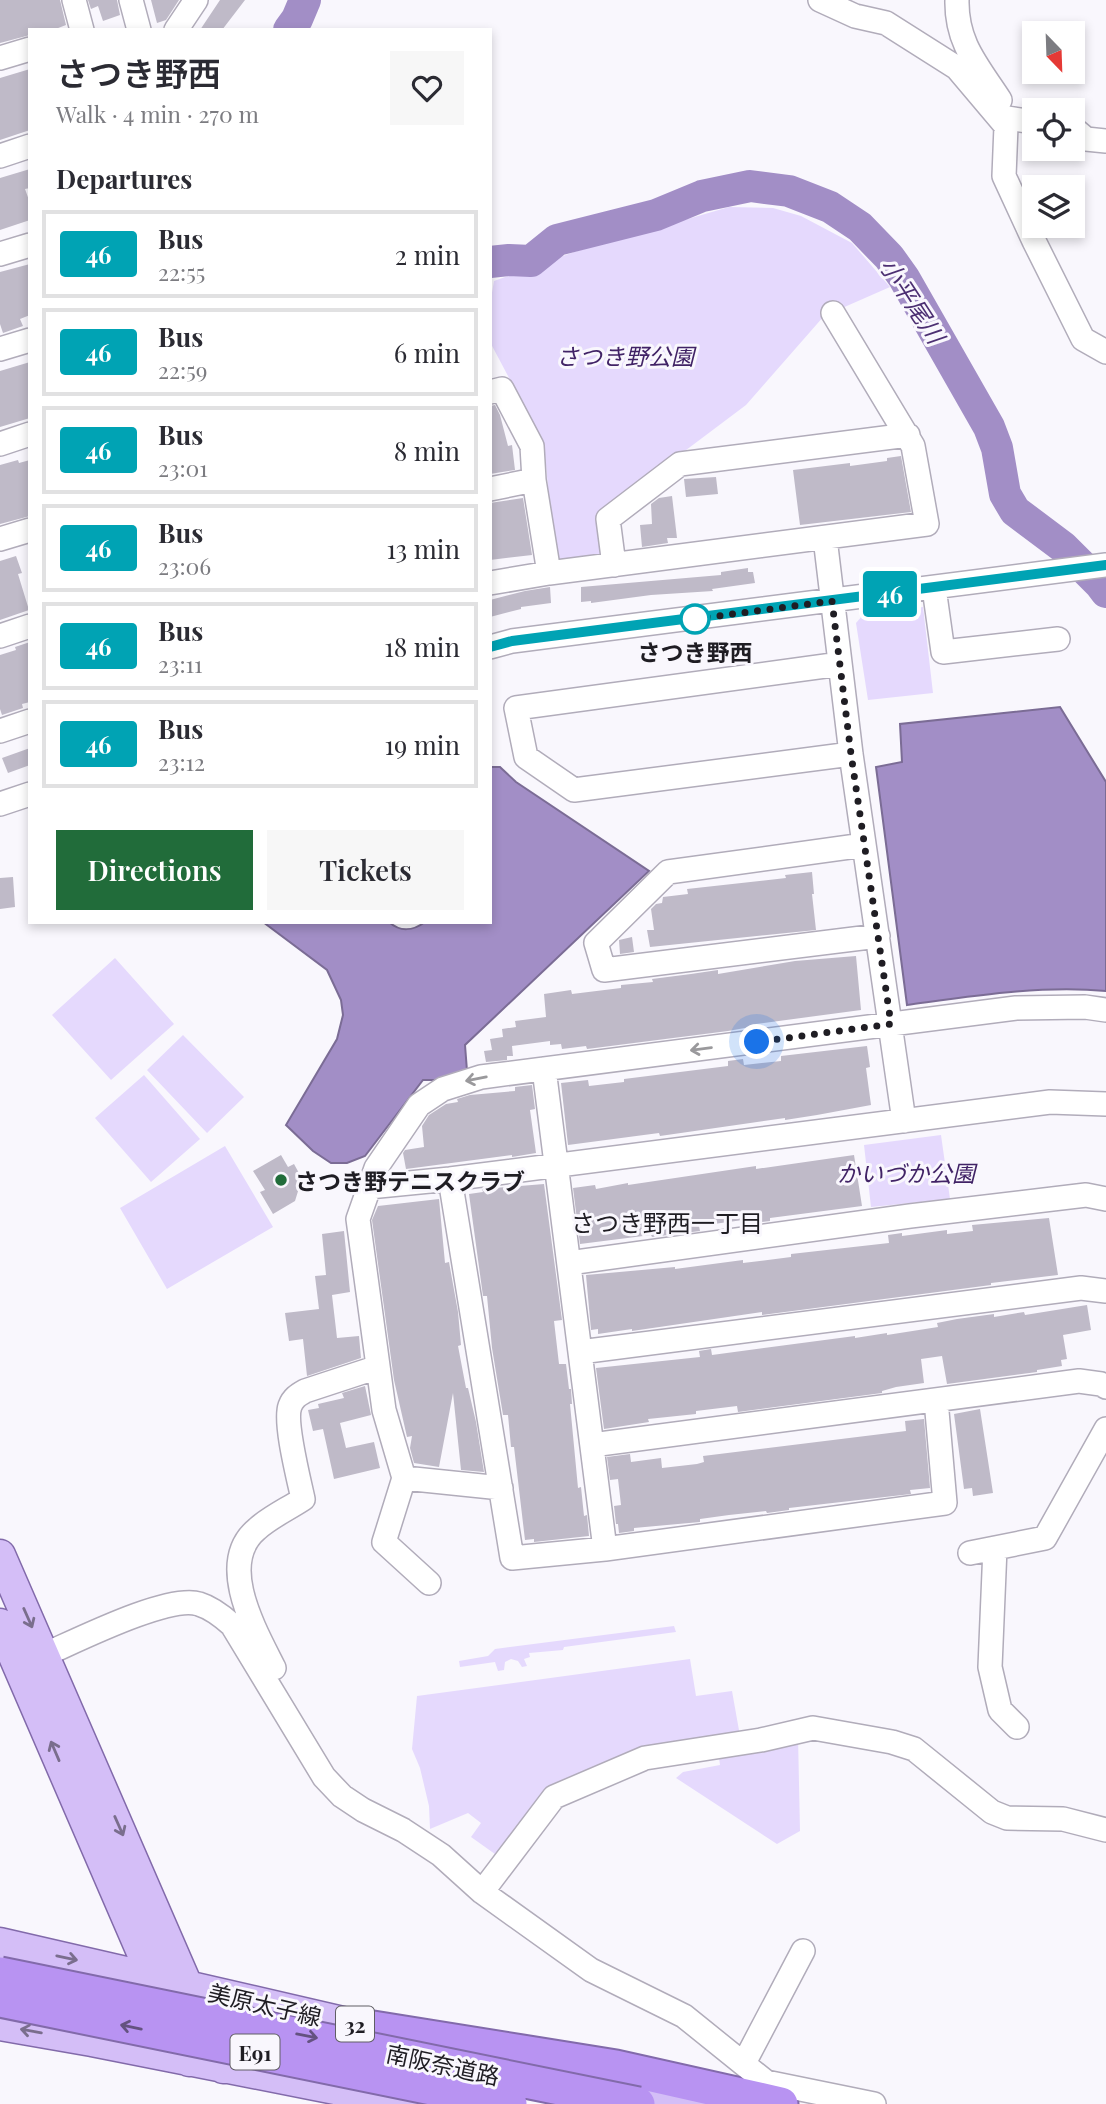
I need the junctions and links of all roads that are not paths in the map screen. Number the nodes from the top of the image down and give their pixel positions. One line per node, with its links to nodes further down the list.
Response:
1 (74, 0): 6 (street)
2 (131, 0): 7 (street)
3 (196, 0): 8 (street)
4 (820, 0): 11 (street)
5 (957, 0): 11 (street)
6 (81, 28)
7 (138, 28)
8 (177, 28)
9 (28, 50): 10 (street)
10 (0, 58)
11 (1006, 122): 12 (street); 22 (street)
12 (1022, 122)
13 (1085, 138): 14 (street)
14 (1106, 141)
15 (28, 147): 16 (street)
16 (0, 156)
17 (28, 246): 18 (street)
18 (0, 254)
19 (833, 313): 25 (street)
20 (28, 341): 21 (street)
21 (0, 349)
22 (1106, 352)
23 (492, 392): 27 (street)
24 (28, 435): 26 (street)
25 (908, 435): 30 (street); 32 (street)
26 (0, 444)
27 (534, 480): 28 (street); 34 (street)
28 (492, 489)
29 (28, 531): 31 (street)
30 (825, 537): 32 (street); 37 (street)
31 (0, 539)
32 (614, 565): 34 (street)
33 (1102, 566): 36 (street)
34 (549, 573): 35 (street)
35 (492, 583)
36 (934, 588): 37 (street); 40 (street)
37 (832, 601): 41 (street); 42 (street)
38 (28, 627): 39 (street)
39 (0, 636)
40 (1058, 639)
41 (492, 647)
42 (840, 664): 45 (street); 45 (street)
43 (28, 722): 44 (street)
44 (0, 731)
45 (851, 754): 48 (street)
46 (28, 795): 47 (street)
47 (0, 804)
48 (864, 845): 49 (street); 49 (street)
49 (878, 936): 51 (street)
50 (1106, 1010): 51 (street)
51 (891, 1024): 52 (street, one-way to 52); 54 (street)
52 (544, 1069): 55 (street); 57 (street, one-way to 57)
53 (1106, 1104): 54 (street)
54 (905, 1121): 55 (street)
55 (557, 1165): 56 (street); 59 (street)
56 (450, 1179): 57 (street); 68 (street)
57 (369, 1186): 62 (street)
58 (1106, 1199): 59 (street)
59 (569, 1263): 61 (street)
60 (1106, 1292): 61 (street)
61 (580, 1352): 66 (street)
62 (378, 1367): 67 (street); 76 (street)
63 (1106, 1387): 64 (street)
64 (936, 1401): 66 (street); 70 (street)
65 (1106, 1429): 69 (street)
66 (592, 1446): 70 (street)
67 (404, 1478): 68 (street); 73 (street)
68 (501, 1488): 70 (street)
69 (995, 1548): 71 (street); 77 (street)
70 (605, 1549)
71 (970, 1553)
72 (0, 1555): 75 (main road, 美原太子線, one-way to 75)
73 (429, 1583)
74 (0, 1624): 83 (main road, one-way to 74)
75 (44, 1655): 76 (street); 84 (main road, 美原太子線, one-way to 84)
76 (275, 1693): 79 (street)
77 (1017, 1727)
78 (1106, 1830): 79 (street)
79 (482, 1892): 89 (street)
80 (0, 1943): 83 (main road, 美原太子線 / 32, one-way to 83)
81 (803, 1951): 89 (street)
82 (0, 1974): 93 (highway, 南阪奈道路 / E91, one-way to 93, bridge)
83 (153, 1977): 84 (main road, 美原太子線 / 32); 88 (main road)
84 (188, 1986): 87 (main road, 美原太子線 / 32); 90 (main road, 美原太子線)
85 (0, 2000): 92 (highway, 南阪奈道路 / E91, one-way to 85, bridge)
86 (0, 2025): 88 (main road, one-way to 86)
87 (373, 2028): 94 (main road, 美原太子線 / 32); 95 (highway)
88 (189, 2061): 90 (main road)
89 (744, 2063): 96 (street)
90 (223, 2068): 91 (main road)
91 (411, 2104)
92 (510, 2104)
93 (638, 2104)
94 (709, 2104)
95 (781, 2104)
96 (874, 2104)

